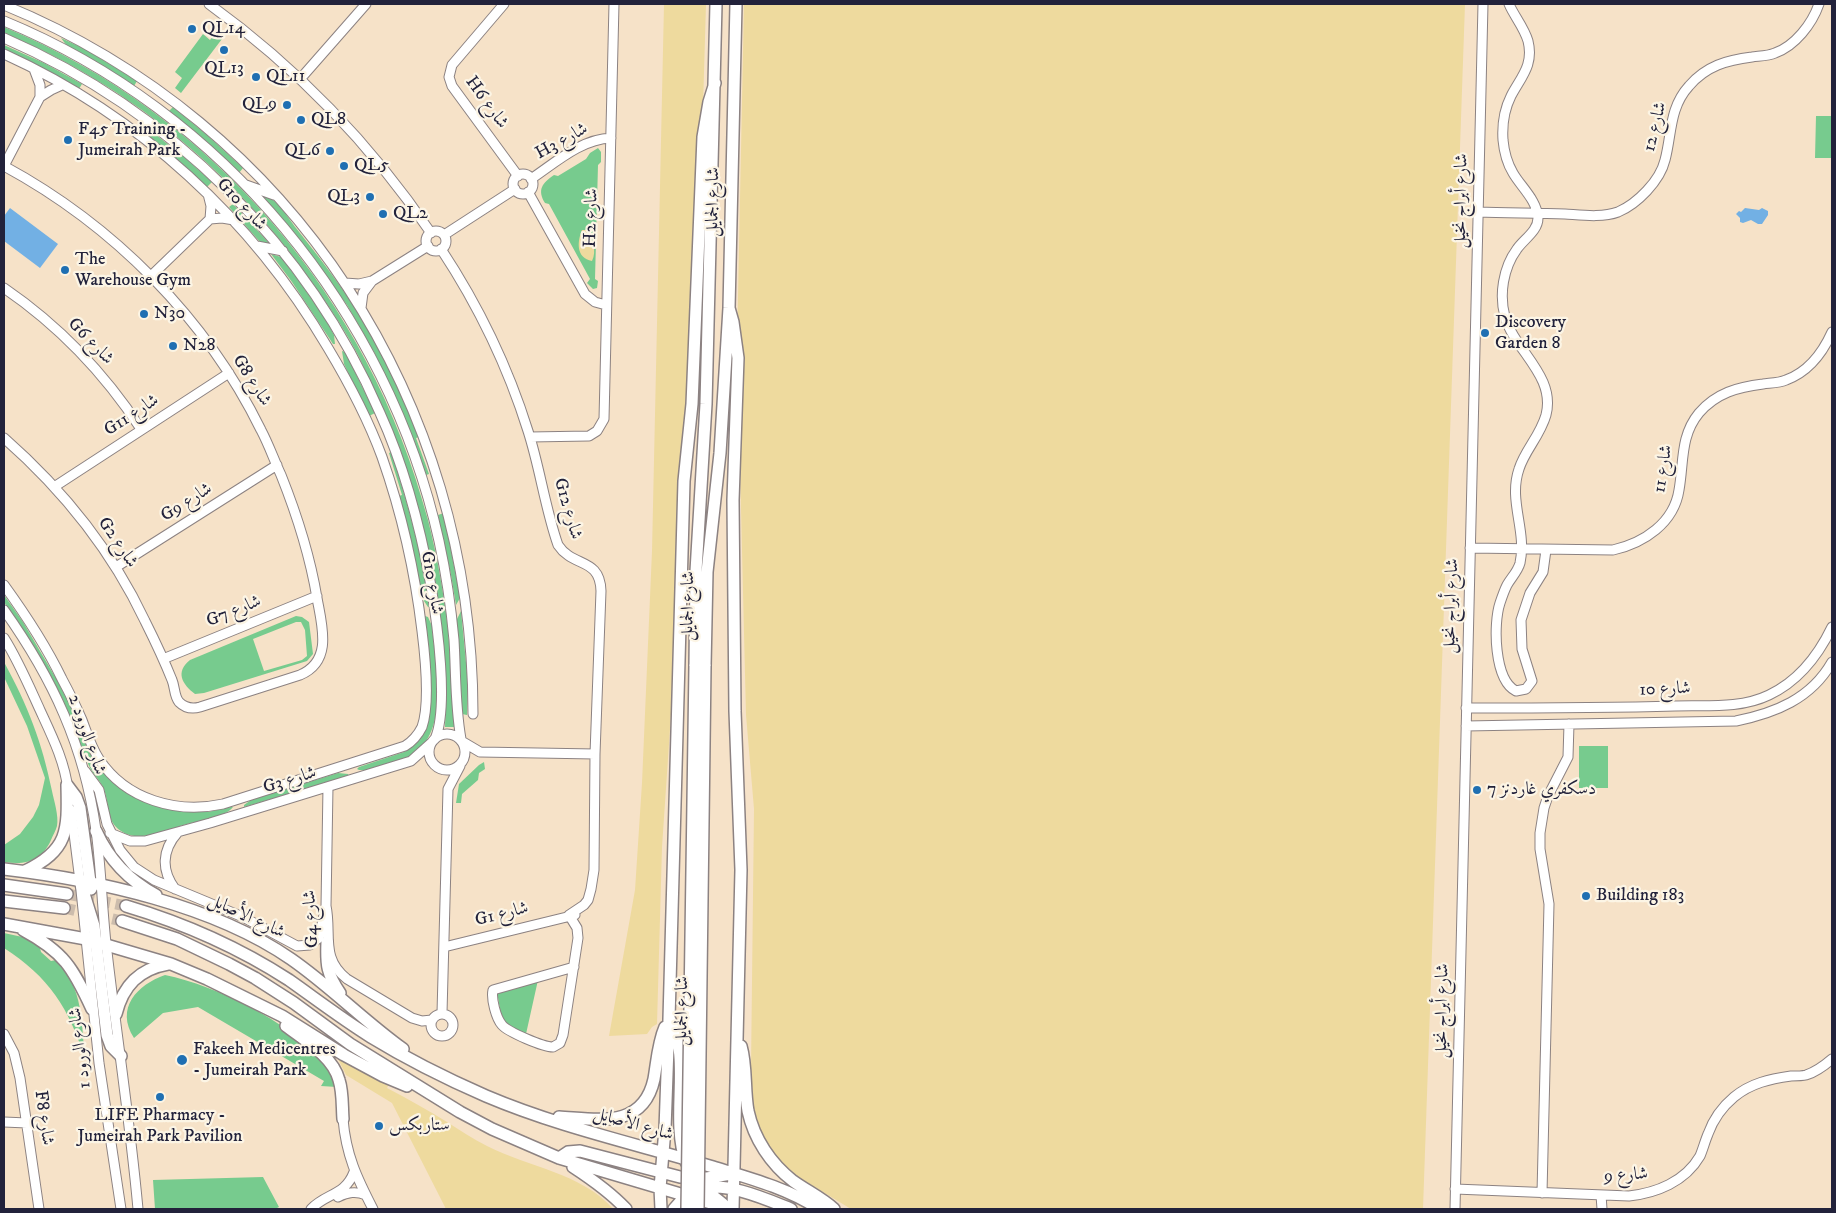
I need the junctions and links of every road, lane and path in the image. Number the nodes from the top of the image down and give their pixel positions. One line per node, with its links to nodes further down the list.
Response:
1 (209, 4): 17 (street)
2 (366, 4): 17 (street)
3 (504, 4): 25 (street, H6 شارع)
4 (614, 4): 23 (street, H2 شارع)
5 (716, 4): 18 (main road, شارع الجمايل)
6 (736, 4): 48 (main road, شارع الجمايل)
7 (1483, 4): 32 (street, شارع أبراج نخيل)
8 (1509, 4): 33 (street)
9 (1819, 4): 33 (street, شارع 12)
10 (4, 5): 12 (street, G10 شارع)
11 (4, 21): 14 (street, G10 شارع)
12 (49, 24): 14 (street); 31 (street, G10 شارع)
13 (4, 38): 20 (street, G10 شارع)
14 (61, 48): 27 (street, G10 شارع)
15 (4, 54): 16 (street, G10 شارع)
16 (34, 69): 19 (street, G10 شارع); 21 (street)
17 (301, 78): 36 (street)
18 (715, 83): 74 (main road, شارع الجمايل); 123 (main road)
19 (62, 85): 21 (street); 22 (street, G10 شارع)
20 (101, 90): 22 (street); 41 (street, G10 شارع)
21 (40, 97): 24 (street)
22 (106, 111): 29 (street, G10 شارع)
23 (611, 138): 26 (street, H3 شارع); 46 (street, H2 شارع)
24 (4, 166): 42 (street, G8 شارع)
25 (518, 176): 26 (street); 28 (street)
26 (531, 179): 30 (street)
27 (245, 185): 31 (street); 67 (street, G10 شارع)
28 (514, 189): 30 (street); 37 (street)
29 (208, 192): 34 (street); 35 (street, G10 شارع)
30 (528, 192): 46 (street)
31 (277, 196): 44 (street, G10 شارع)
32 (1478, 212): 33 (street, شارع 12); 58 (street, شارع أبراج نخيل)
33 (1537, 214): 59 (street)
34 (210, 219): 35 (street); 42 (street)
35 (234, 220): 38 (street, G10 شارع)
36 (431, 232): 37 (street); 39 (street)
37 (444, 235): 40 (street)
38 (257, 246): 41 (street); 51 (street, G10 شارع)
39 (428, 246): 40 (street); 43 (street)
40 (441, 249): 54 (street, G12 شارع)
41 (283, 251): 50 (street, G10 شارع)
42 (151, 276): 52 (street, G8 شارع)
43 (372, 281): 44 (street); 47 (street)
44 (345, 282): 47 (street, G10 شارع)
45 (4, 288): 53 (street, G6 شارع)
46 (606, 306): 54 (street, H2 شارع)
47 (361, 308): 65 (street, G10 شارع)
48 (729, 308): 74 (main road, شارع الجمايل); 126 (main road)
49 (1832, 332): 60 (street, شارع 11)
50 (342, 339): 51 (street); 68 (street, G10 شارع)
51 (334, 358): 64 (street, G10 شارع)
52 (229, 373): 53 (street, G11 شارع); 56 (street, G8 شارع)
53 (141, 429): 57 (street, G11 شارع)
54 (530, 437): 84 (street, G12 شارع)
55 (4, 438): 57 (street, G2 شارع)
56 (277, 465): 61 (street, G9 شارع); 63 (street, G8 شارع)
57 (54, 487): 61 (street, G2 شارع)
58 (1470, 548): 59 (street, شارع 11); 75 (street, شارع أبراج نخيل)
59 (1521, 549): 60 (street, شارع 11); 60 (street)
60 (1546, 550)
61 (116, 568): 72 (street, G2 شارع)
62 (4, 585): 94 (street, G10 شارع)
63 (317, 596): 71 (street, G8 شارع); 72 (street, G7 شارع)
64 (418, 600): 68 (street); 87 (street, G10 شارع)
65 (465, 600): 67 (street); 77 (street, G10 شارع)
66 (4, 610): 89 (street, شارع الورود 2)
67 (451, 617): 82 (street, G10 شارع)
68 (436, 620): 81 (street, G10 شارع)
69 (1832, 627): 76 (street, شارع 10)
70 (4, 638): 91 (street, شارع الورود 2)
71 (323, 639): 72 (street, G2 شارع)
72 (163, 659)
73 (1832, 662): 79 (street, شارع 10)
74 (700, 666): 160 (main road, شارع الجمايل, bridge); 161 (main road, شارع الجمايل, bridge)
75 (1466, 708): 76 (street, شارع 10); 80 (street, شارع أبراج نخيل)
76 (1570, 708): 78 (street)
77 (473, 714)
78 (1557, 724): 79 (street, شارع 10); 80 (street, شارع 10)
79 (1569, 724): 146 (street)
80 (1466, 726): 144 (street, شارع أبراج نخيل)
81 (433, 741): 82 (street); 85 (street, G3 شارع); 88 (street)
82 (462, 741): 83 (street); 86 (street)
83 (480, 752): 84 (street); 86 (street)
84 (595, 754): 110 (street, G12 شارع)
85 (411, 761): 88 (street, G3 شارع); 90 (street, G3 شارع)
86 (461, 764): 88 (street); 93 (street)
87 (344, 766): 90 (street); 94 (street, G10 شارع)
88 (436, 766): 93 (street)
89 (84, 769): 96 (street, شارع الورود 2); 98 (street)
90 (356, 777): 92 (street, G3 شارع)
91 (68, 785): 100 (main road); 101 (main road)
92 (328, 786): 95 (street, G3 شارع); 107 (street, G4 شارع)
93 (448, 789): 115 (street)
94 (241, 798): 95 (street)
95 (233, 815): 97 (street, G3 شارع)
96 (96, 831): 101 (street, شارع الورود 2); 108 (main road)
97 (178, 832): 98 (street, G3 شارع); 103 (street)
98 (110, 833): 103 (street)
99 (4, 869): 100 (main road, شارع الأصايل)
100 (25, 871): 101 (main road, شارع الأصايل)
101 (90, 883): 108 (main road, شارع الأصايل); 113 (street, شارع الورود 1); 113 (main road)
102 (4, 885): 104 (main road)
103 (175, 889): 107 (street)
104 (67, 894)
105 (4, 901): 109 (main road)
106 (126, 906): 129 (main road, شارع الأصايل)
107 (326, 906): 114 (street, G4 شارع)
108 (180, 907): 118 (main road, شارع الأصايل)
109 (64, 908)
110 (569, 916): 115 (street, G1 شارع); 117 (street)
111 (122, 920): 130 (main road)
112 (10, 925): 113 (main road); 120 (main road)
113 (96, 941): 116 (main road); 120 (street, شارع الورود 1); 122 (street, شارع الورود 1); 127 (main road)
114 (327, 942): 118 (main road); 124 (street, G4 شارع)
115 (444, 947): 121 (street)
116 (171, 964): 119 (main road); 122 (main road)
117 (574, 967): 117 (street)
118 (347, 1003): 129 (main road, شارع الأصايل)
119 (256, 1004): 130 (main road); 134 (main road)
120 (92, 1009): 152 (street, شارع الورود 1)
121 (442, 1013): 124 (street); 124 (street)
122 (116, 1014): 127 (street, شارع الورود 1)
123 (669, 1019): 131 (main road); 135 (main road); 137 (main road)
124 (432, 1020)
125 (4, 1034): 133 (street, F8 شارع)
126 (736, 1038): 139 (main road); 165 (main road)
127 (121, 1056): 153 (street, شارع الورود 1)
128 (1832, 1058): 148 (street, شارع 9)
129 (438, 1072): 131 (main road, شارع الأصايل)
130 (430, 1094): 136 (main road)
131 (544, 1118): 135 (main road, شارع الأصايل)
132 (4, 1122): 133 (street)
133 (27, 1123): 151 (street, F8 شارع)
134 (343, 1124): 140 (street)
135 (663, 1153): 137 (main road, شارع الأصايل); 138 (main road)
136 (559, 1158): 138 (main road); 142 (main road); 157 (main road)
137 (686, 1161): 139 (main road, شارع الأصايل); 141 (main road)
138 (661, 1172): 141 (main road); 142 (main road)
139 (734, 1173): 141 (main road); 145 (main road); 164 (main road, شارع الأصايل)
140 (358, 1178): 143 (street); 147 (street)
141 (704, 1183): 145 (main road); 149 (main road); 150 (main road)
142 (660, 1188): 149 (main road); 158 (main road)
143 (346, 1189): 147 (street); 154 (street); 155 (street)
144 (1455, 1189): 146 (street, شارع 9); 166 (street, شارع أبراج نخيل)
145 (734, 1190): 162 (main road); 163 (main road)
146 (1542, 1193): 148 (street, شارع 9)
147 (366, 1195): 156 (street)
148 (1601, 1195): 167 (street)
149 (687, 1196): 150 (main road); 159 (main road)
150 (717, 1205): 162 (main road)
151 (39, 1209)
152 (121, 1209)
153 (138, 1209)
154 (311, 1209)
155 (319, 1209)
156 (373, 1209)
157 (626, 1209)
158 (661, 1209)
159 (674, 1209)
160 (687, 1209)
161 (698, 1209)
162 (732, 1209)
163 (791, 1209)
164 (819, 1209)
165 (834, 1209)
166 (1455, 1209)
167 (1602, 1209)

